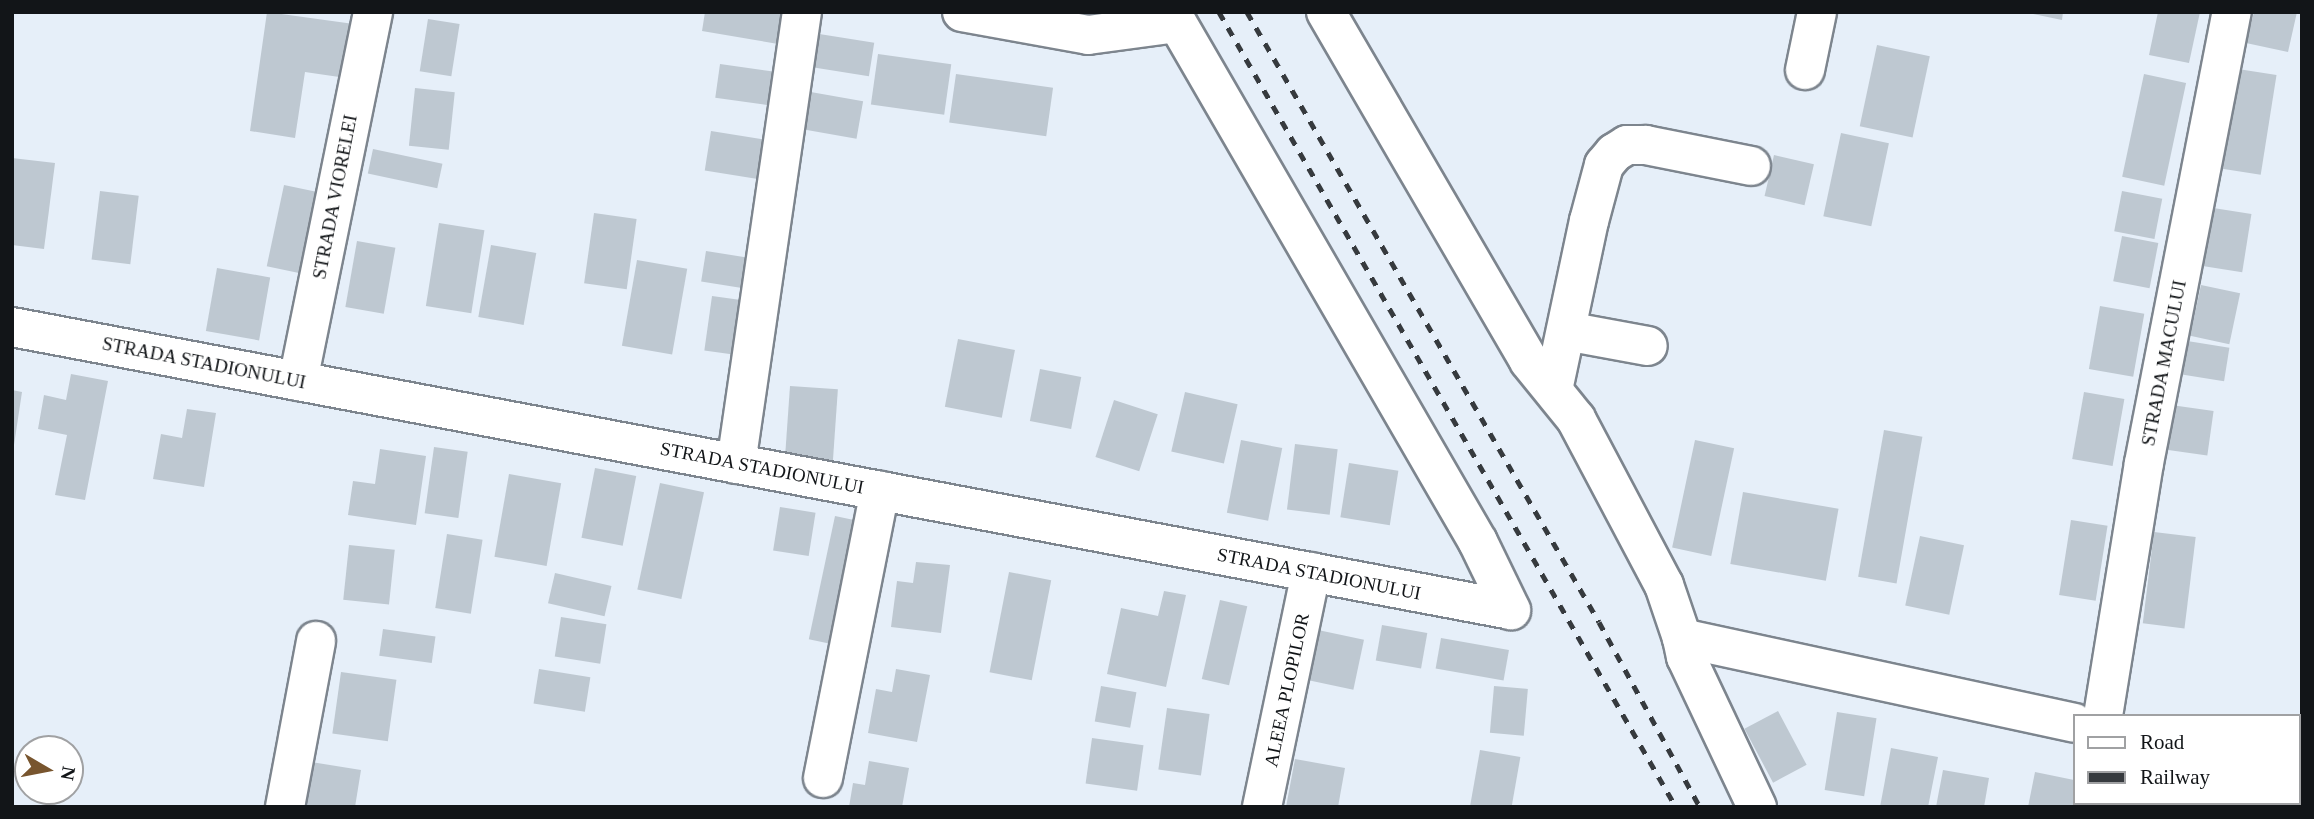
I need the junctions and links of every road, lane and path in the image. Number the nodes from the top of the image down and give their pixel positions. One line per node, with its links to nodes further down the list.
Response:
1 (373, 12): 13 (street, STRADA VIORELEI)
2 (802, 12): 15 (street)
3 (961, 12): 7 (street)
4 (1326, 12): 14 (street)
5 (1817, 12): 8 (street)
6 (2232, 12): 20 (street, STRADA MACULUI)
7 (1174, 18): 17 (street, STRADA STADIONULUI)
8 (1805, 70)
9 (1751, 166): 11 (street)
10 (12, 327): 13 (street, STRADA STADIONULUI)
11 (1566, 331): 12 (street); 14 (street)
12 (1648, 346)
13 (298, 381): 15 (street, STRADA STADIONULUI)
14 (1553, 390): 19 (street)
15 (736, 464): 16 (street, STRADA STADIONULUI)
16 (880, 491): 17 (street, STRADA STADIONULUI); 22 (street)
17 (1311, 572): 24 (street, ALEEA PLOPILOR)
18 (316, 641): 23 (street)
19 (1684, 648): 21 (street); 25 (street)
20 (2103, 714)
21 (2072, 723)
22 (823, 778)
23 (285, 807)
24 (1262, 807)
25 (1757, 807)

